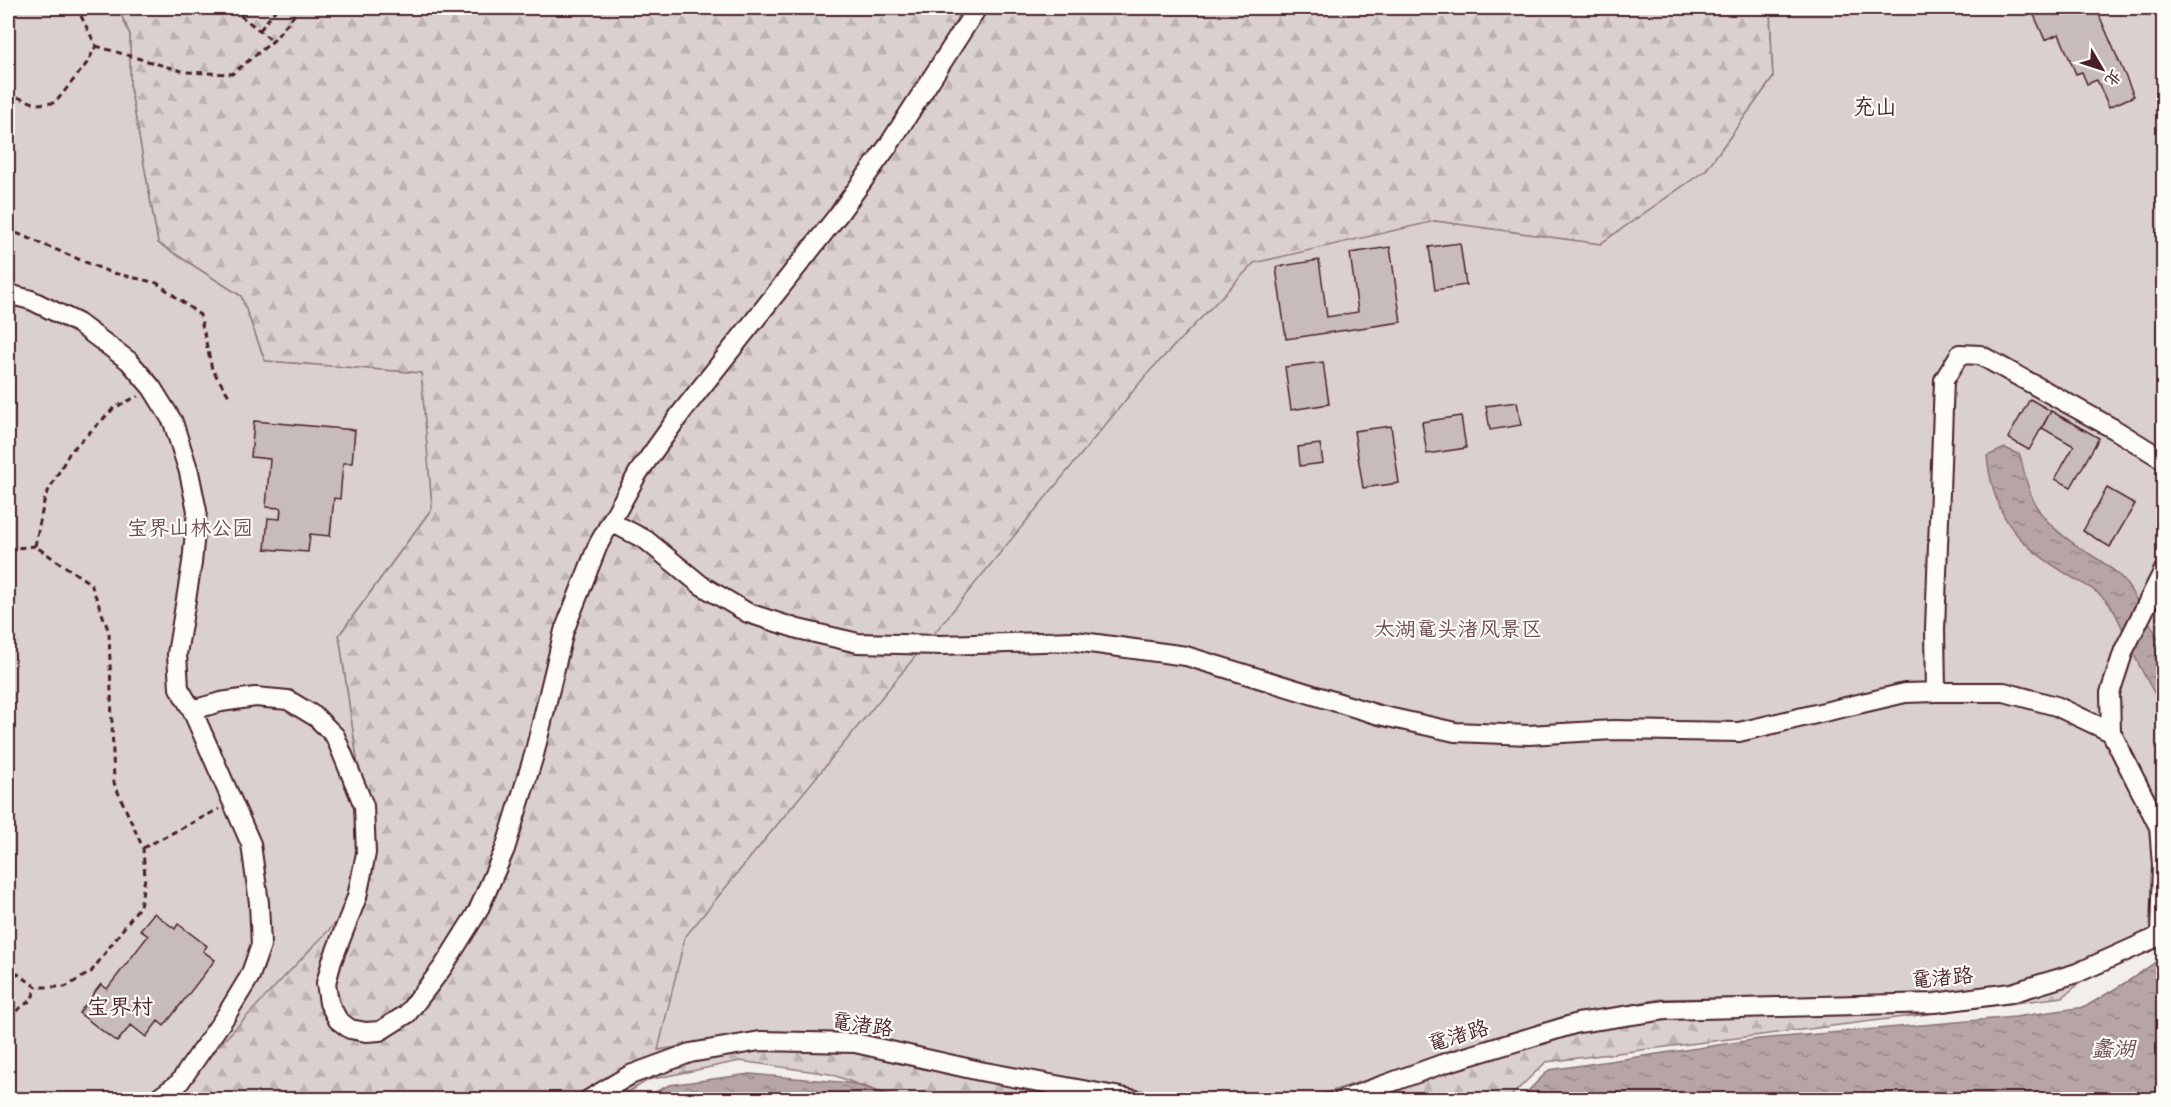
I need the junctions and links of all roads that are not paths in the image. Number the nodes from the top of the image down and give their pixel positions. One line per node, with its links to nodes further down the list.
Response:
1 (977, 8): 4 (street)
2 (8, 294): 7 (street)
3 (2163, 460): 6 (street)
4 (611, 522): 6 (street); 7 (street)
5 (2163, 570): 8 (street, 鼋渚路)
6 (1936, 692): 8 (street)
7 (192, 710): 11 (street)
8 (2111, 732): 9 (street, 鼋渚路)
9 (2161, 826): 10 (street, 鼋渚路)
10 (2162, 934): 14 (street, 鼋渚路)
11 (156, 1100)
12 (588, 1100): 13 (street, 鼋渚路)
13 (1137, 1100)
14 (1342, 1100)

